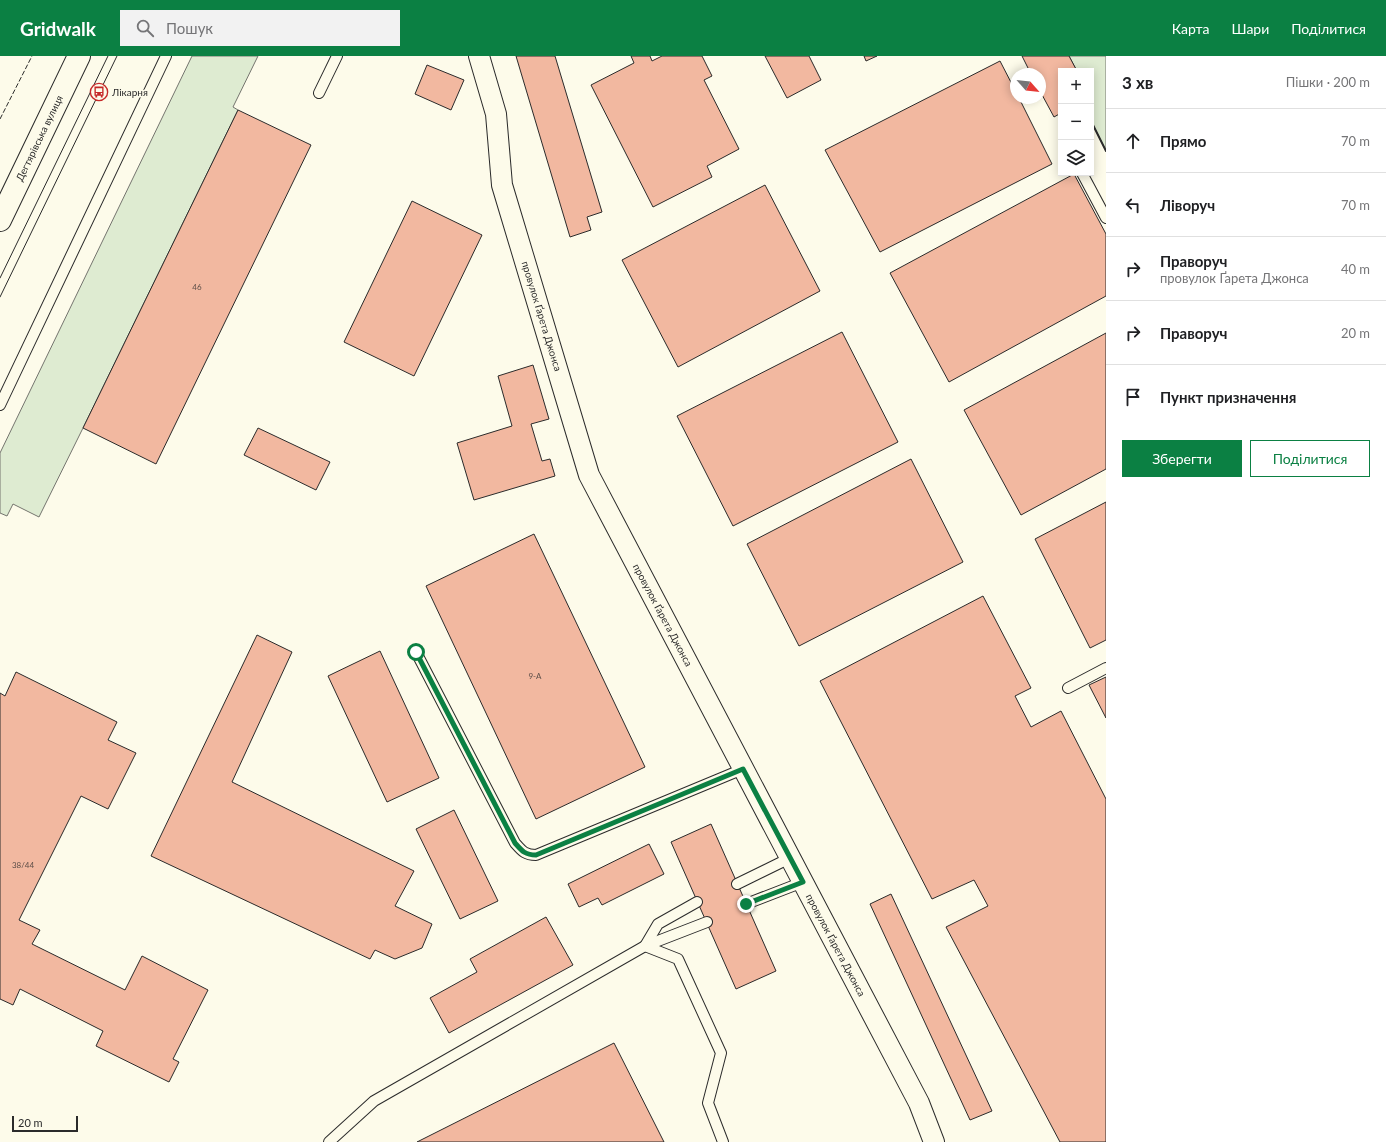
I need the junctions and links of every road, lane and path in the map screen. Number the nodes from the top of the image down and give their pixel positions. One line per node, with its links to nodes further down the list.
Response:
1 (79, 56): 8 (main road, Дегтярівська вулиця)
2 (166, 56): 9 (lane)
3 (337, 56): 5 (lane)
4 (479, 56): 13 (street, провулок Ґарета Джонса)
5 (319, 93)
6 (1084, 176): 7 (lane)
7 (1106, 218)
8 (0, 220)
9 (0, 405)
10 (416, 652): 13 (lane)
11 (1106, 668): 12 (lane)
12 (1068, 688)
13 (743, 769): 14 (street, провулок Ґарета Джонса)
14 (790, 858): 15 (street, провулок Ґарета Джонса); 16 (lane)
15 (803, 882): 18 (lane); 23 (street, провулок Ґарета Джонса)
16 (737, 884)
17 (697, 902): 20 (lane)
18 (746, 904)
19 (707, 922): 20 (lane)
20 (645, 946): 21 (lane); 22 (lane)
21 (329, 1142)
22 (723, 1142)
23 (934, 1142)

